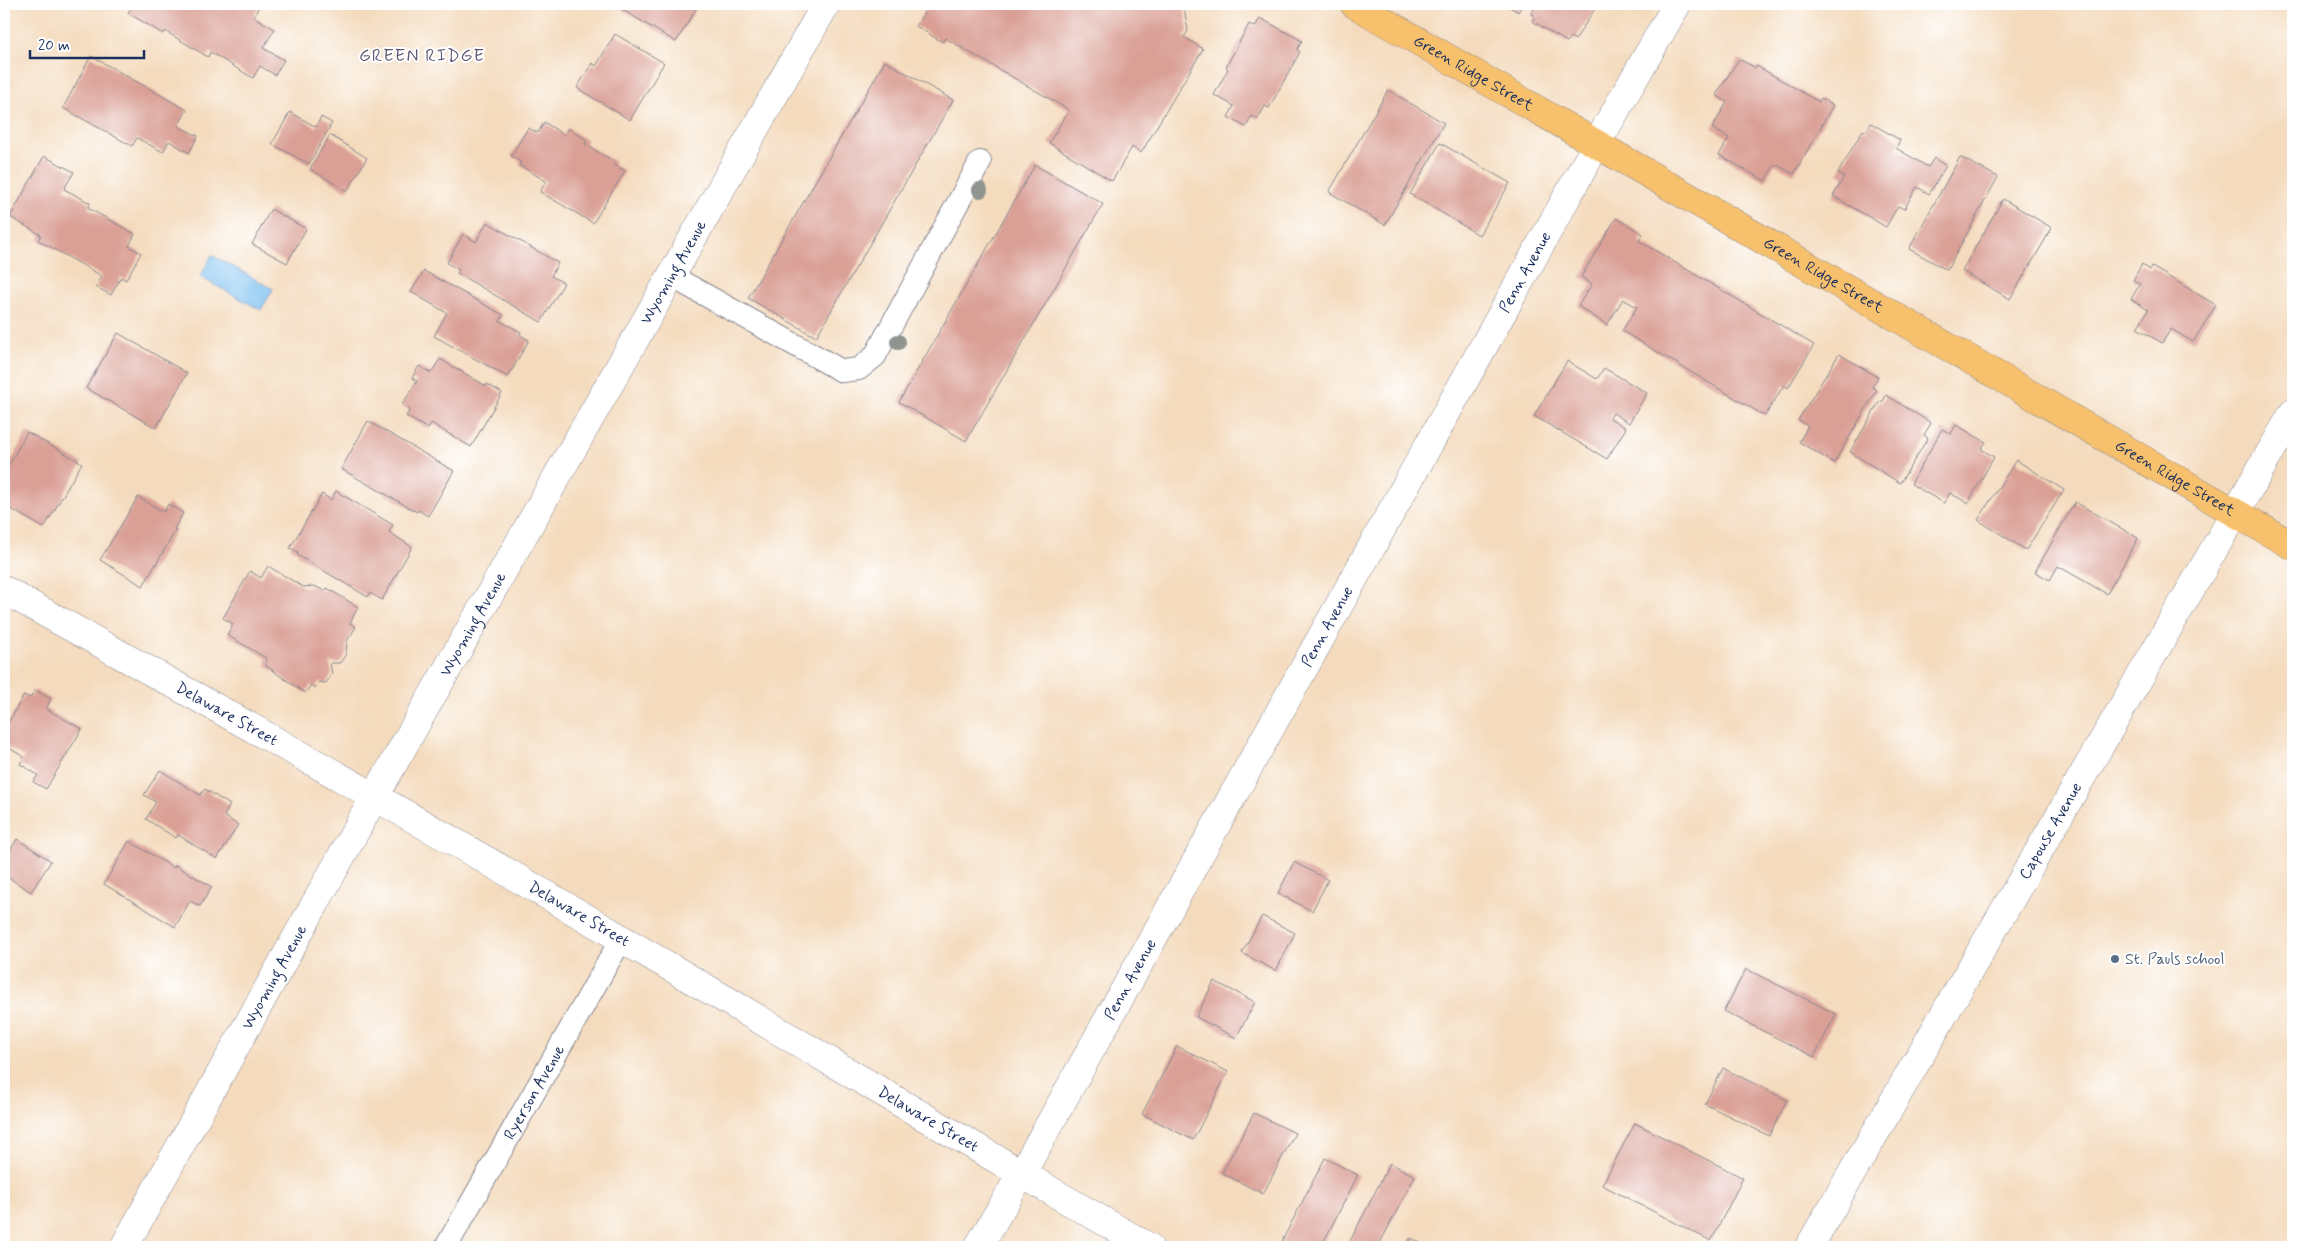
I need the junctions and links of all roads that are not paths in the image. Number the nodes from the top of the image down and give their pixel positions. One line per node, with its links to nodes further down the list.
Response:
1 (826, 4): 6 (street, Wyoming Avenue)
2 (1354, 4): 4 (main road, Green Ridge Street)
3 (1677, 4): 4 (street, Penn Avenue)
4 (1596, 144): 8 (main road, Green Ridge Street); 13 (street, Penn Avenue)
5 (980, 162): 6 (lane)
6 (671, 276): 11 (street, Wyoming Avenue)
7 (2293, 413): 8 (street, Capouse Avenue)
8 (2235, 512): 9 (main road, Green Ridge Street); 18 (street, Capouse Avenue)
9 (2293, 546)
10 (4, 590): 11 (street, Delaware Street)
11 (375, 796): 12 (street, Delaware Street); 14 (street, Wyoming Avenue)
12 (622, 938): 13 (street, Delaware Street); 15 (lane, Ryerson Avenue)
13 (1021, 1175): 16 (street, Penn Avenue); 17 (street, Delaware Street)
14 (124, 1247)
15 (446, 1247)
16 (978, 1247)
17 (1149, 1247)
18 (1808, 1247)

